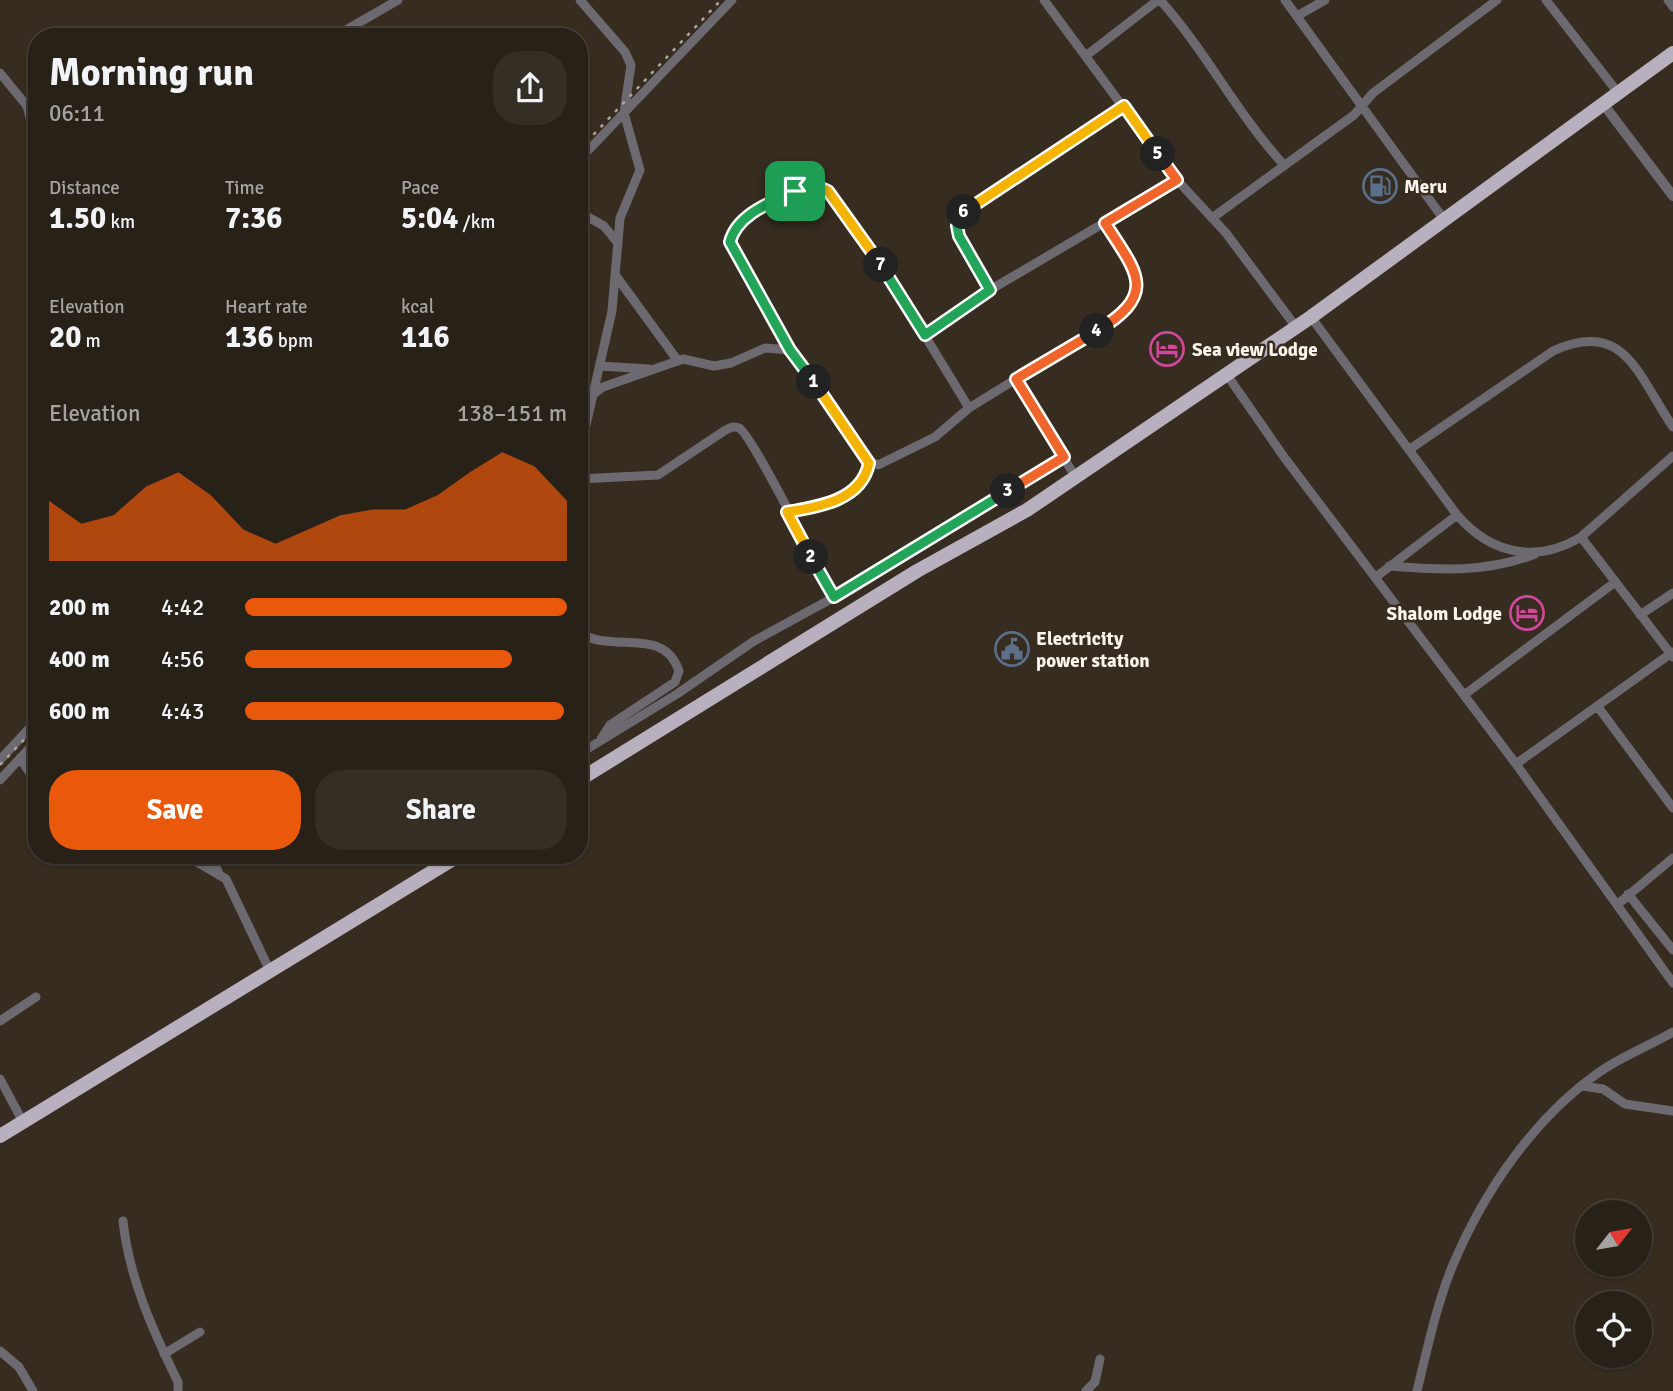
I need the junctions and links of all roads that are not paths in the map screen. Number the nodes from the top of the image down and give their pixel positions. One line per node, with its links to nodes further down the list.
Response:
1 (398, 0): 13 (street)
2 (580, 0): 22 (street)
3 (732, 0): 22 (street)
4 (1044, 0): 15 (street)
5 (1159, 0): 15 (street); 24 (street)
6 (1285, 0): 12 (street)
7 (1325, 0): 12 (street)
8 (1497, 0): 20 (street)
9 (1546, 0): 17 (street)
10 (1668, 0): 11 (street)
11 (1673, 7)
12 (1297, 16): 20 (street)
13 (350, 28)
14 (1673, 53): 17 (highway)
15 (1087, 55): 19 (street)
16 (0, 73): 21 (street)
17 (1619, 94): 18 (highway)
18 (1604, 105): 26 (street); 29 (highway)
19 (1124, 106): 25 (street); 33 (street)
20 (1363, 107): 24 (street); 29 (street)
21 (28, 110)
22 (624, 113): 23 (street); 31 (street)
23 (588, 151)
24 (1284, 165): 28 (street)
25 (1177, 180): 28 (street); 30 (street)
26 (1673, 195)
27 (588, 217): 31 (street)
28 (1212, 218): 35 (street)
29 (1445, 221): 34 (highway)
30 (1105, 223): 33 (street); 42 (street)
31 (618, 244): 32 (street)
32 (617, 276): 38 (street); 39 (street)
33 (990, 290): 36 (street)
34 (1311, 317): 35 (highway); 47 (street)
35 (1296, 327): 41 (highway)
36 (925, 335): 37 (street); 44 (street)
37 (790, 350): 38 (street); 50 (street)
38 (678, 361): 40 (street)
39 (600, 366): 40 (street); 43 (street)
40 (650, 369): 43 (street)
41 (1227, 375): 51 (highway); 58 (street)
42 (1016, 379): 44 (street); 49 (street)
43 (595, 393): 45 (street)
44 (969, 408): 50 (street)
45 (588, 421)
46 (1673, 427): 47 (street)
47 (1410, 449): 54 (street)
48 (1673, 456): 55 (street)
49 (1064, 457): 51 (street); 61 (street)
50 (869, 463): 53 (street)
51 (1076, 478): 75 (highway)
52 (588, 479): 53 (street)
53 (787, 512): 61 (street)
54 (1457, 514): 56 (street); 57 (street)
55 (1581, 537): 56 (street); 59 (street)
56 (1537, 554): 57 (street)
57 (1389, 566): 58 (street)
58 (1376, 577): 65 (street)
59 (1614, 583): 62 (street); 65 (street)
60 (1673, 593): 62 (street)
61 (834, 597): 68 (street)
62 (1640, 615): 64 (street)
63 (588, 636): 68 (street)
64 (1672, 654): 66 (street)
65 (1464, 695): 73 (street)
66 (1598, 706): 73 (street); 77 (street)
67 (28, 730): 72 (street)
68 (600, 741): 69 (street)
69 (588, 748)
70 (28, 750): 71 (street)
71 (20, 758): 74 (street); 76 (street)
72 (0, 760)
73 (1516, 764): 84 (street)
74 (28, 770)
75 (588, 775)
76 (0, 780)
77 (1673, 808)
78 (1673, 858): 83 (street)
79 (202, 864): 82 (street)
80 (214, 864): 82 (street)
81 (445, 864): 86 (highway)
82 (219, 873): 86 (street)
83 (1628, 894): 84 (street); 85 (street)
84 (1618, 904): 87 (street)
85 (1673, 950)
86 (270, 971): 94 (highway)
87 (1673, 983)
88 (36, 996): 89 (street)
89 (0, 1021)
90 (1673, 1032): 92 (street)
91 (0, 1079): 94 (street)
92 (1582, 1086): 93 (street); 104 (street)
93 (1673, 1111)
94 (23, 1122): 95 (highway)
95 (0, 1136)
96 (123, 1221): 99 (street)
97 (200, 1332): 99 (street)
98 (0, 1351): 101 (street)
99 (164, 1354): 102 (street)
100 (1100, 1359): 103 (street)
101 (33, 1391)
102 (178, 1391)
103 (1086, 1391)
104 (1417, 1391)

